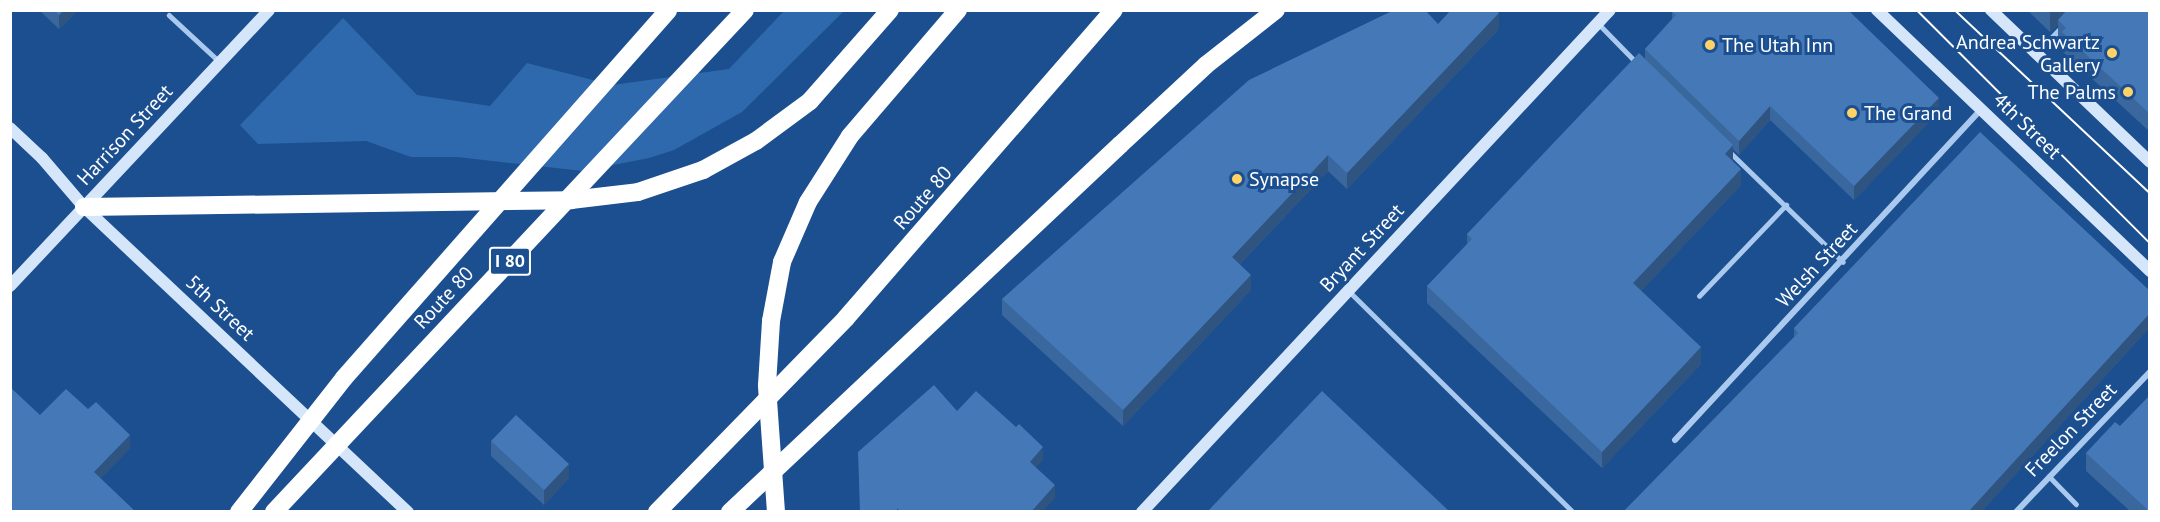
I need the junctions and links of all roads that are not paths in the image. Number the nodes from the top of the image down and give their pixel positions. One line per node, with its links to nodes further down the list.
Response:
1 (268, 10): 15 (main road, Harrison Street)
2 (668, 10): 32 (highway, bridge)
3 (745, 10): 33 (highway, Route 80 / I 80, bridge)
4 (890, 10): 22 (highway)
5 (958, 10): 37 (highway)
6 (1114, 10): 35 (highway, Route 80, bridge)
7 (1276, 10): 36 (highway, bridge)
8 (1610, 10): 13 (main road, Bryant Street)
9 (1877, 10): 17 (main road, 4th Street)
10 (1991, 10): 14 (main road)
11 (169, 15): 15 (lane)
12 (2071, 18): 14 (street)
13 (1598, 23): 16 (lane); 26 (main road, Bryant Street)
14 (2037, 54): 20 (main road)
15 (220, 62): 22 (main road, Harrison Street)
16 (1641, 68)
17 (1982, 110): 23 (street, Welsh Street); 24 (main road, 4th Street)
18 (10, 128): 22 (main road, 5th Street)
19 (1726, 149): 21 (lane)
20 (2150, 162)
21 (1786, 205): 23 (lane); 27 (lane)
22 (84, 207): 25 (main road, Harrison Street); 34 (main road, 5th Street)
23 (1843, 262): 29 (street, Welsh Street)
24 (2150, 271)
25 (10, 286)
26 (1348, 290): 38 (main road, Bryant Street); 39 (lane)
27 (1700, 296)
28 (2150, 372): 30 (street, Freelon Street)
29 (1675, 440)
30 (2049, 476): 31 (lane); 40 (street, Freelon Street)
31 (2076, 504)
32 (239, 512)
33 (274, 512)
34 (408, 512)
35 (657, 512)
36 (730, 512)
37 (776, 512)
38 (1142, 512)
39 (1573, 512)
40 (2016, 512)

